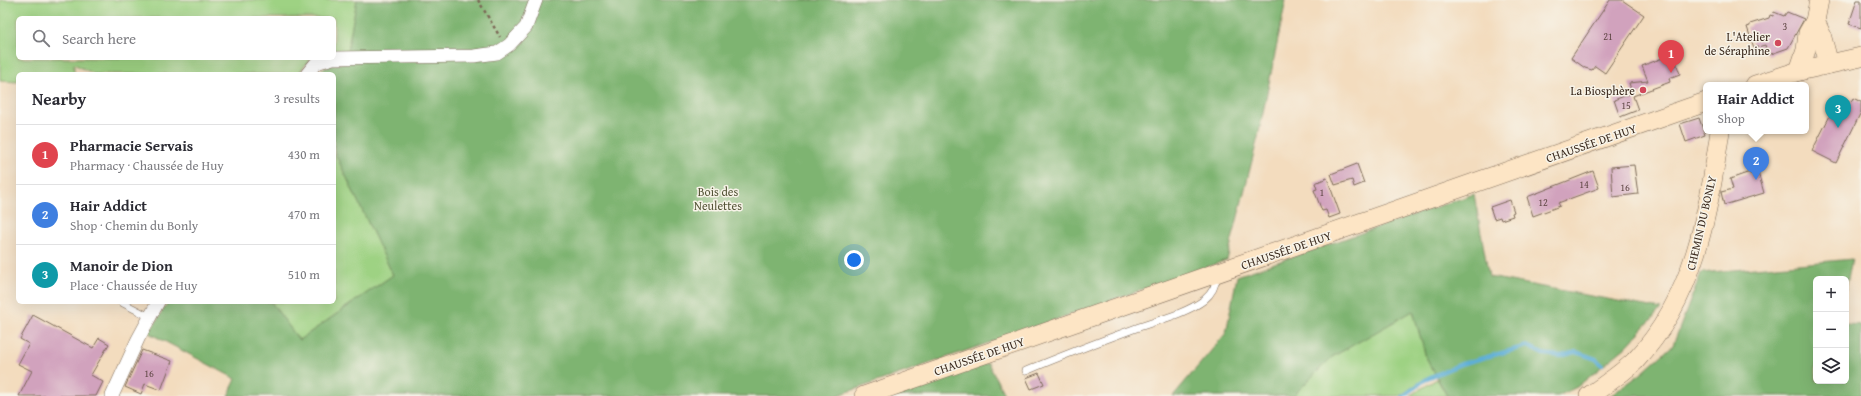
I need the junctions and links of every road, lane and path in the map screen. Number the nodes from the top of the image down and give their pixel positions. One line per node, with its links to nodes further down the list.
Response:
1 (478, 0): 5 (path)
2 (536, 0): 5 (street)
3 (1819, 0): 4 (main road)
4 (1815, 21): 9 (main road); 10 (main road)
5 (509, 46): 7 (street)
6 (1861, 57): 9 (main road)
7 (336, 58)
8 (326, 60): 11 (street)
9 (1829, 64): 10 (main road)
10 (1799, 71): 12 (main road)
11 (309, 72)
12 (1764, 82)
13 (1703, 103): 15 (main road, CHAUSSÉE DE HUY)
14 (1719, 134): 22 (main road, CHEMIN DU BONLY)
15 (1217, 274): 19 (lane); 21 (main road, CHAUSSÉE DE HUY)
16 (125, 304): 18 (lane)
17 (157, 304): 18 (street)
18 (150, 317): 20 (street)
19 (1026, 371)
20 (112, 396)
21 (864, 396)
22 (1589, 396)

